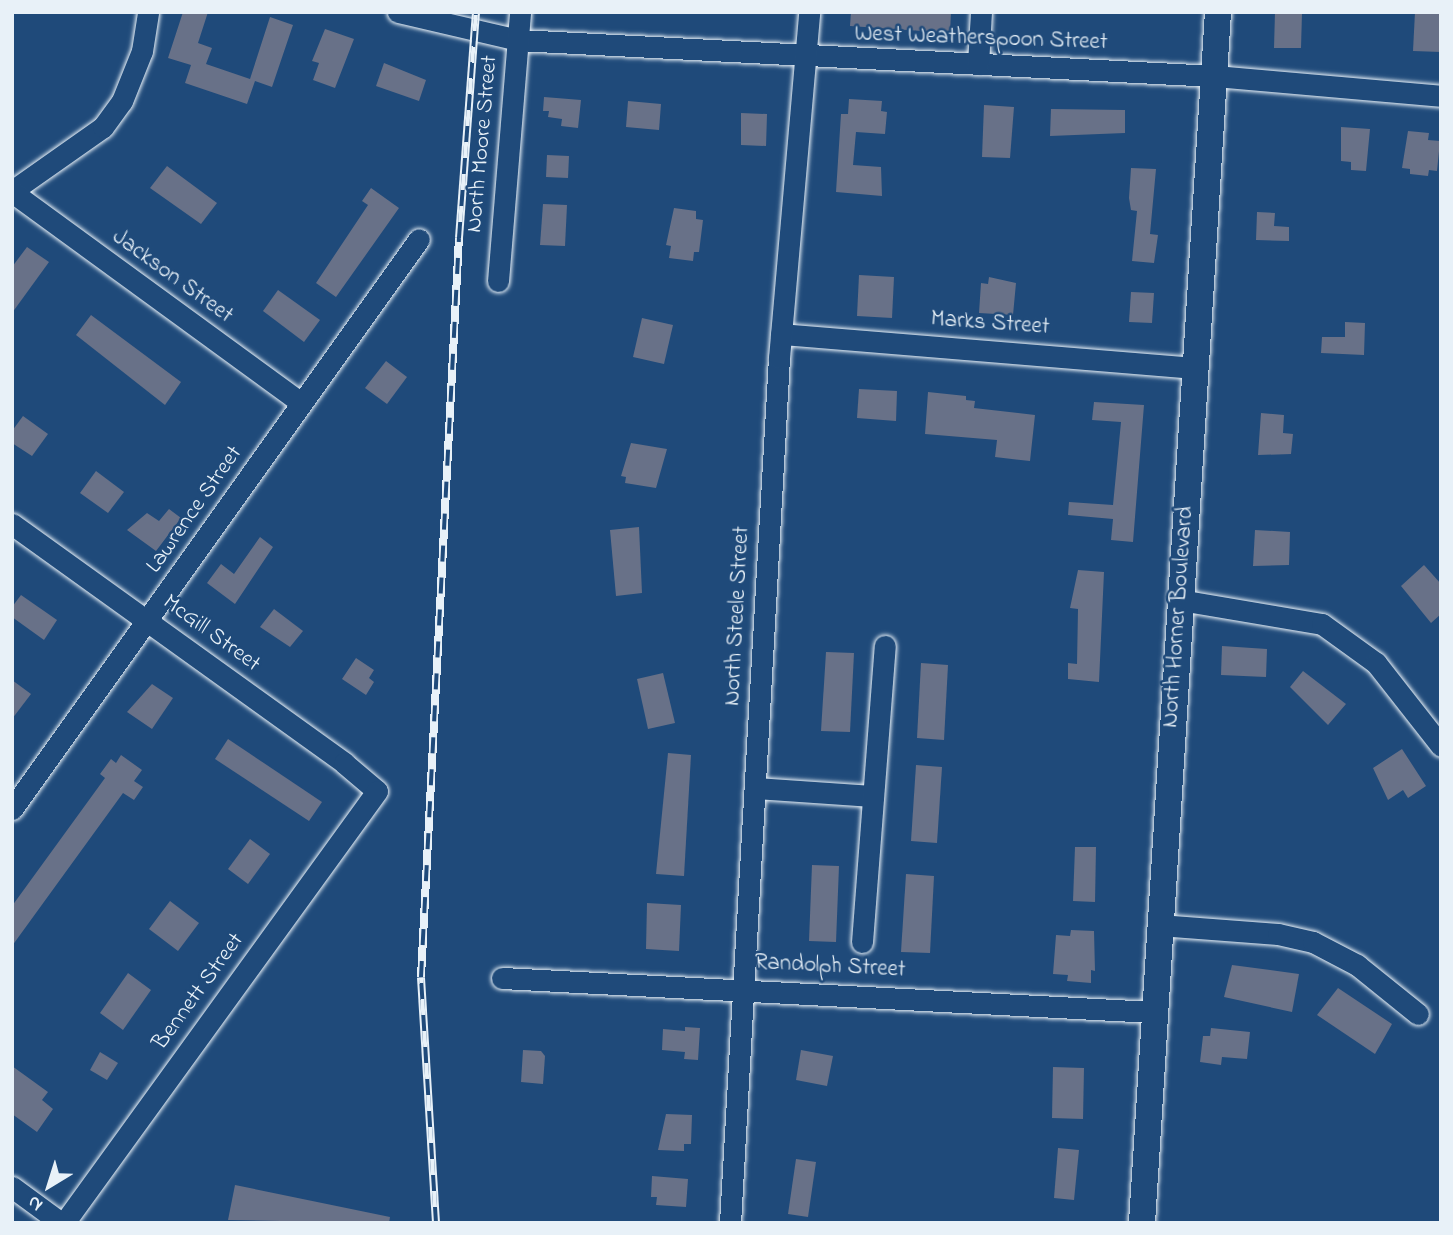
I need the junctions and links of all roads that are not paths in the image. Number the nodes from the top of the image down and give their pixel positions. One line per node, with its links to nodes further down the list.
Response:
1 (148, 12): 12 (street)
2 (398, 12): 7 (street, West Weatherspoon Street)
3 (520, 12): 7 (street, North Moore Street)
4 (809, 12): 8 (street, North Steele Street)
5 (981, 12): 9 (street)
6 (1218, 12): 10 (main road, North Horner Boulevard)
7 (518, 40): 8 (street, West Weatherspoon Street); 14 (street, North Moore Street)
8 (806, 58): 9 (street, West Weatherspoon Street); 15 (street, North Steele Street)
9 (978, 64): 10 (street, West Weatherspoon Street)
10 (1214, 76): 11 (street, West Weatherspoon Street); 16 (main road, North Horner Boulevard)
11 (1441, 96)
12 (12, 191): 17 (street, Jackson Street)
13 (419, 239): 17 (street, Lawrence Street)
14 (498, 281)
15 (781, 334): 16 (street, Marks Street); 23 (street, North Steele Street)
16 (1194, 368): 19 (main road, North Horner Boulevard)
17 (301, 403): 20 (street, Lawrence Street)
18 (12, 524): 20 (street, McGill Street)
19 (1180, 600): 22 (street); 27 (main road, North Horner Boulevard)
20 (149, 622): 24 (street, McGill Street); 26 (street, Lawrence Street)
21 (885, 646): 25 (street)
22 (1441, 746)
23 (755, 788): 25 (street); 30 (street, North Steele Street)
24 (377, 791): 34 (street, Bennett Street)
25 (873, 796): 28 (street)
26 (12, 809)
27 (1159, 925): 31 (main road, North Horner Boulevard); 32 (street)
28 (862, 942)
29 (502, 978): 30 (street, Randolph Street)
30 (744, 989): 31 (street, Randolph Street); 35 (street, North Steele Street)
31 (1154, 1012): 36 (main road, North Horner Boulevard)
32 (1418, 1014)
33 (12, 1187): 34 (street)
34 (63, 1223)
35 (730, 1223)
36 (1142, 1223)

